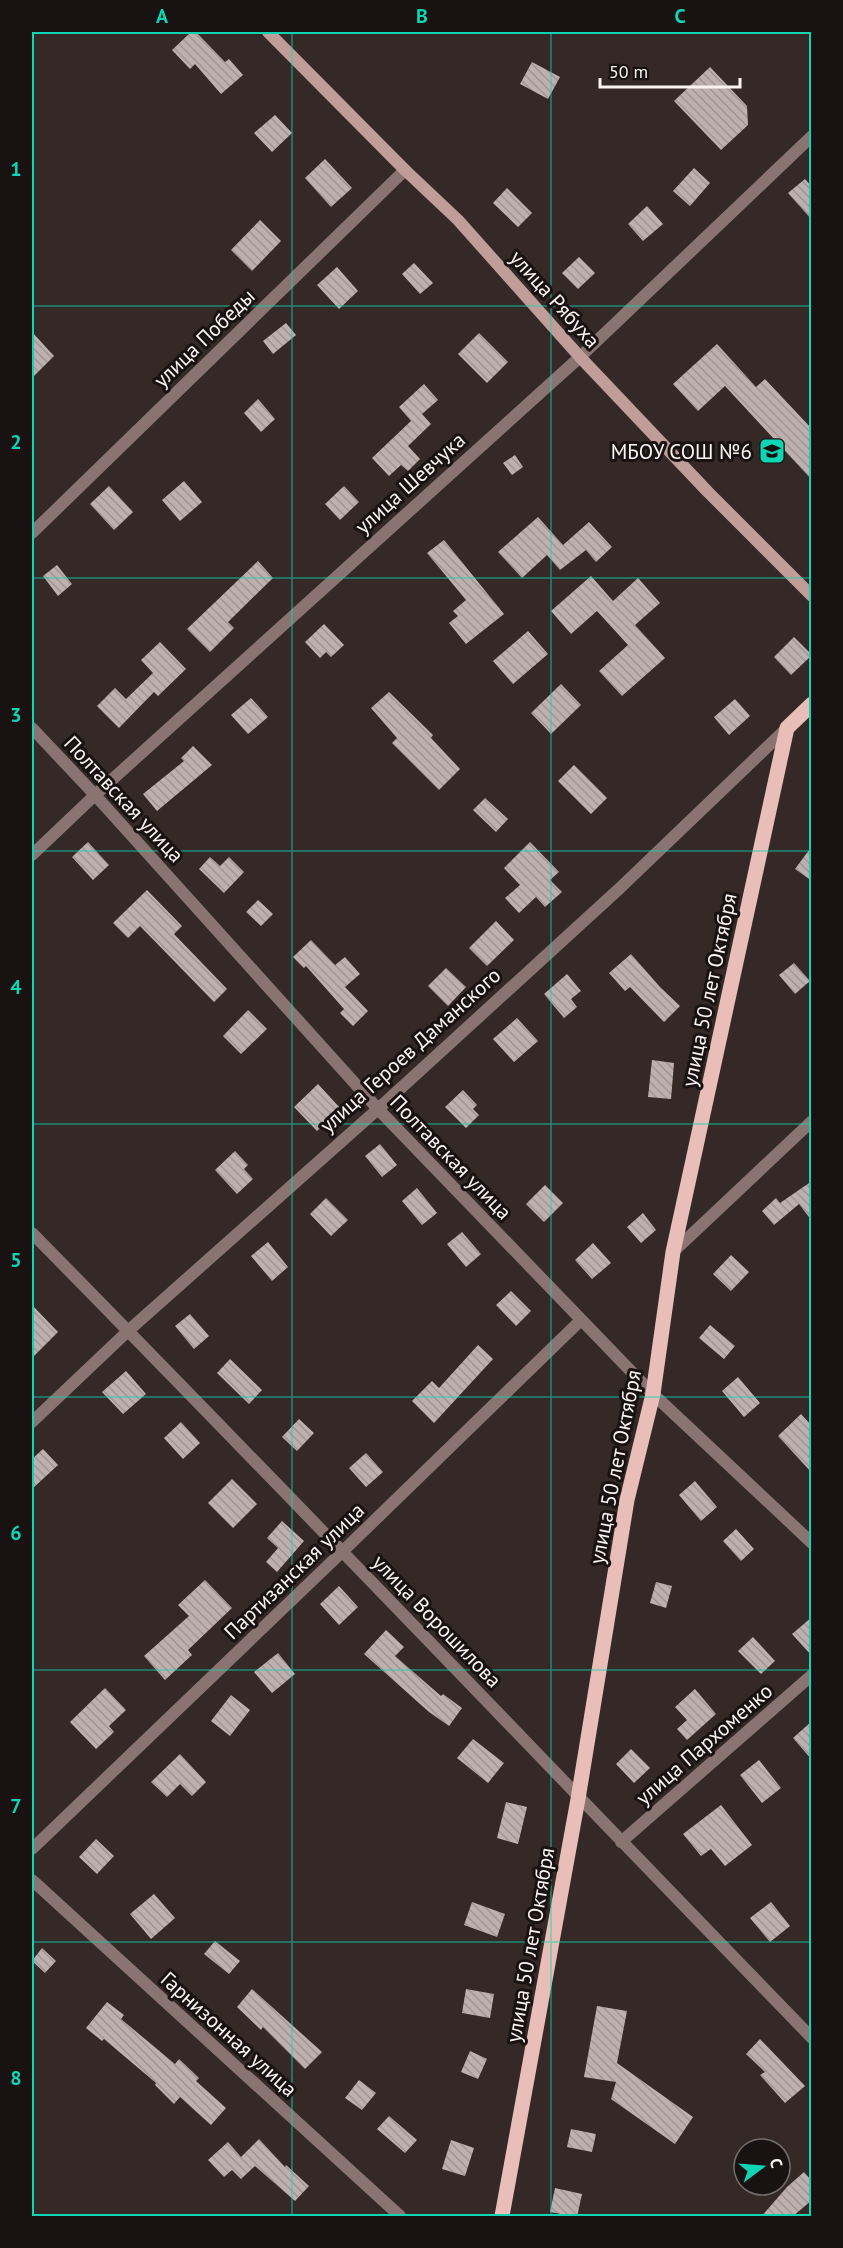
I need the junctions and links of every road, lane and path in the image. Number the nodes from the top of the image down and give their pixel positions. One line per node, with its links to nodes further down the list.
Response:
1 (268, 32): 3 (main road, улица Рябуха)
2 (812, 136): 4 (street, улица Шевчука)
3 (405, 170): 4 (main road, улица Рябуха); 5 (street, улица Победы)
4 (580, 357): 6 (main road, улица Рябуха); 10 (street, улица Шевчука)
5 (32, 533)
6 (812, 596)
7 (812, 704): 9 (main road, улица Героев Даманского)
8 (32, 728): 10 (street, Полтавская улица)
9 (787, 728): 12 (street, улица Героев Даманского); 15 (main road, улица 50 лет Октября)
10 (95, 795): 11 (street, улица Шевчука); 12 (street, Полтавская улица)
11 (32, 855)
12 (378, 1109): 16 (street, Полтавская улица); 17 (street, улица Героев Даманского)
13 (812, 1121): 15 (street)
14 (32, 1233): 17 (street, улица Ворошилова)
15 (673, 1252): 18 (main road, улица 50 лет Октября)
16 (581, 1320): 18 (street, Полтавская улица); 21 (street, Партизанская улица)
17 (128, 1331): 19 (street, улица Героев Даманского); 21 (street, улица Ворошилова)
18 (653, 1394): 20 (street, Полтавская улица); 23 (main road, улица 50 лет Октября)
19 (32, 1422)
20 (812, 1544)
21 (343, 1551): 23 (street, улица Ворошилова); 25 (street, Партизанская улица)
22 (812, 1675): 24 (street, улица Пархоменко)
23 (578, 1799): 24 (street, улица Ворошилова); 29 (main road, улица 50 лет Октября)
24 (621, 1842): 27 (street, улица Ворошилова)
25 (32, 1849)
26 (32, 1880): 28 (street, Гарнизонная улица)
27 (812, 2038)
28 (400, 2217)
29 (502, 2217)

